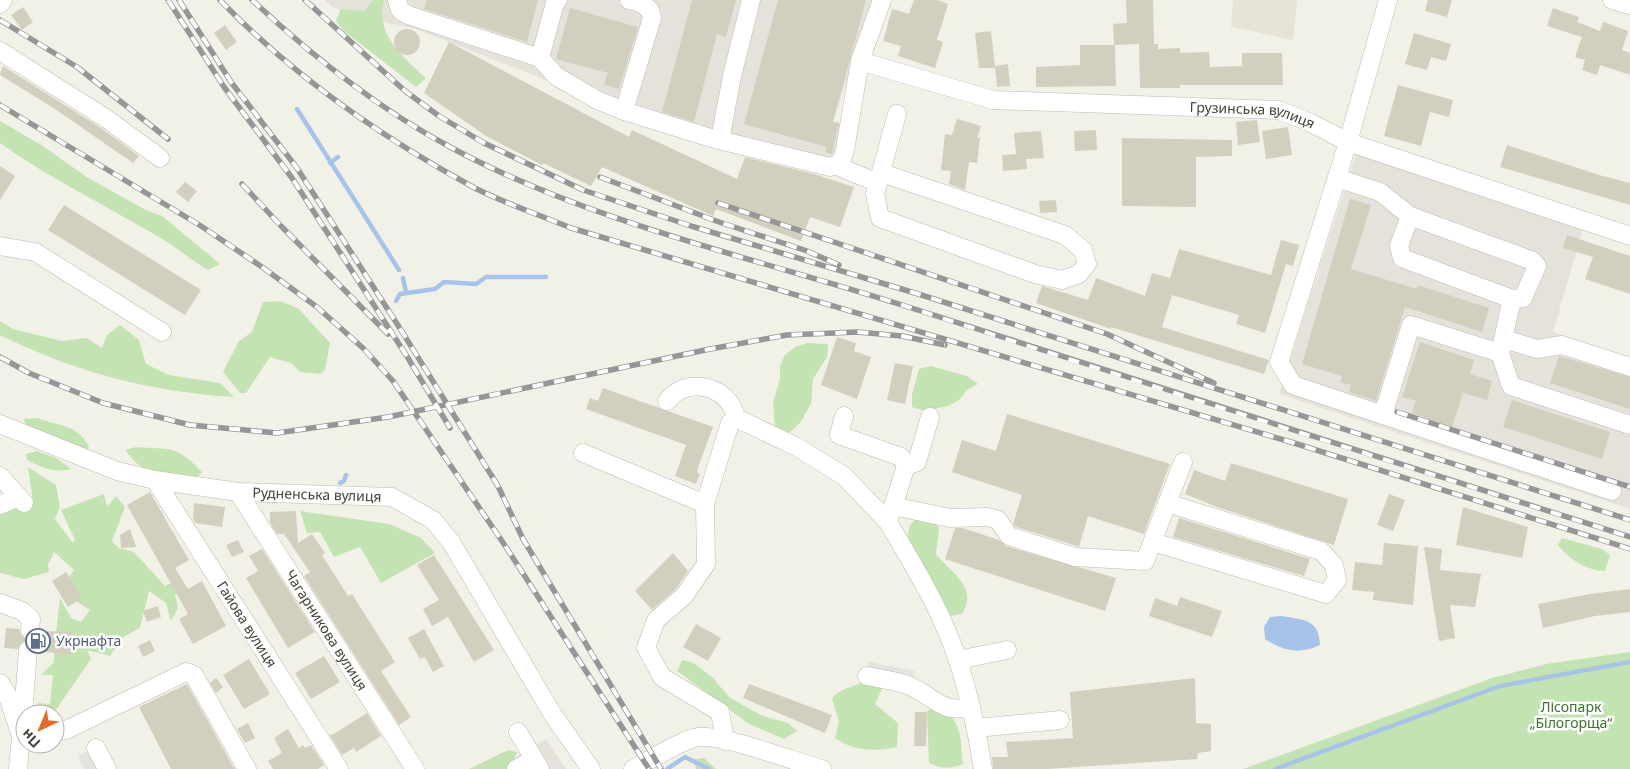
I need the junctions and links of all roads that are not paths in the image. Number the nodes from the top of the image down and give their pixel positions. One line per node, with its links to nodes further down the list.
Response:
1 (3, 0): 9 (street)
2 (397, 0): 12 (street)
3 (558, 0): 12 (street)
4 (629, 0): 14 (street)
5 (751, 0): 16 (street)
6 (882, 0): 13 (street)
7 (1388, 0): 17 (street)
8 (1612, 0): 10 (street)
9 (0, 4)
10 (1630, 5)
11 (0, 52): 18 (street)
12 (540, 58): 14 (street)
13 (860, 61): 17 (street, Грузинська вулиця); 19 (street)
14 (624, 112): 16 (street)
15 (897, 114): 20 (street)
16 (720, 140): 19 (street)
17 (1348, 142): 21 (street); 23 (street, Грузинська вулиця)
18 (160, 158)
19 (837, 166): 20 (street)
20 (880, 178): 20 (street)
21 (1337, 178): 22 (street); 30 (street)
22 (1410, 216): 25 (street); 25 (street)
23 (1630, 236)
24 (0, 246): 26 (street)
25 (1512, 299): 27 (street)
26 (162, 332)
27 (1502, 346): 28 (street); 30 (street); 34 (street)
28 (1630, 367)
29 (667, 401): 33 (street)
30 (1383, 415): 41 (street)
31 (844, 416): 38 (street)
32 (930, 417): 38 (street)
33 (736, 418): 44 (street); 46 (street)
34 (1630, 425)
35 (1, 427): 40 (street, Рудненська вулиця)
36 (583, 453): 44 (street)
37 (1183, 462): 43 (street)
38 (906, 466): 46 (street)
39 (0, 476): 45 (street)
40 (154, 480): 42 (street, Рудненська вулиця); 70 (street, Гайова вулиця)
41 (1612, 491)
42 (238, 492): 71 (street, Чагарникова вулиця); 73 (street, Рудненська вулиця)
43 (1167, 503): 47 (street); 47 (street)
44 (705, 504): 62 (street)
45 (0, 506)
46 (891, 514): 47 (street); 52 (street)
47 (1153, 542)
48 (0, 603): 49 (street)
49 (30, 630)
50 (28, 650): 55 (street)
51 (1007, 650): 52 (street)
52 (958, 660): 56 (street)
53 (867, 676): 56 (street)
54 (0, 683): 57 (street)
55 (24, 704)
56 (971, 707): 59 (street)
57 (15, 714)
58 (1060, 720): 59 (street)
59 (977, 728): 75 (street)
60 (65, 730): 69 (street)
61 (518, 732): 65 (street)
62 (725, 741): 66 (street); 74 (street)
63 (96, 748): 68 (street)
64 (20, 754): 67 (street)
65 (537, 764): 72 (street)
66 (818, 768)
67 (18, 769)
68 (107, 769)
69 (247, 769)
70 (339, 769)
71 (415, 769)
72 (516, 769)
73 (591, 769)
74 (633, 769)
75 (983, 769)

